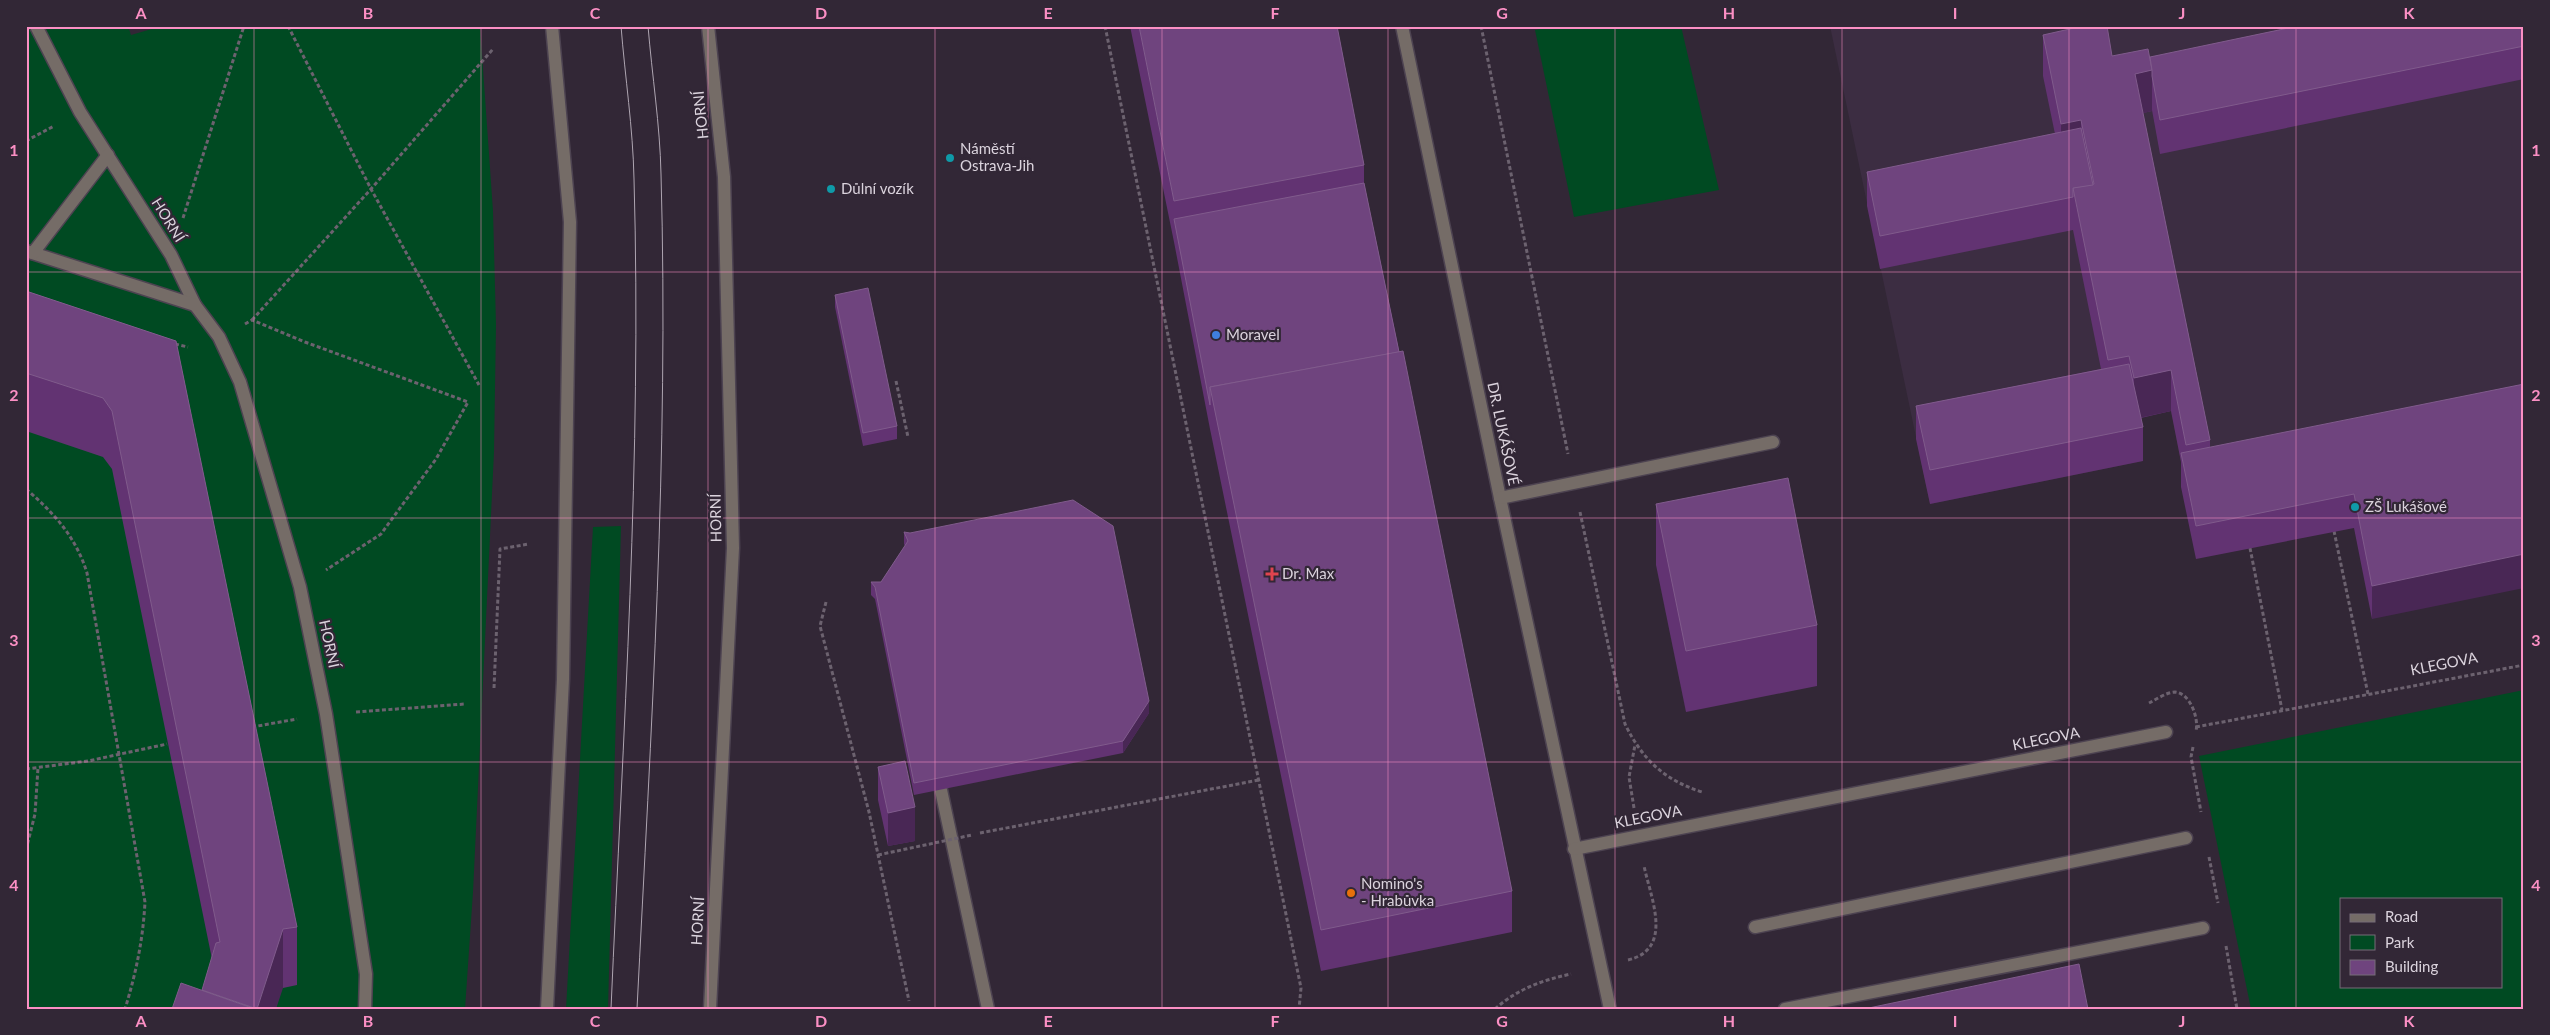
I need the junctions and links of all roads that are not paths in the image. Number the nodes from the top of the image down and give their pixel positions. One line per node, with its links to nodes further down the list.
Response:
1 (36, 26): 5 (street, HORNÍ)
2 (552, 26): 17 (street)
3 (708, 26): 18 (street, HORNÍ)
4 (1402, 26): 9 (street, DR. LUKÁŠOVÉ)
5 (108, 155): 6 (street); 7 (street, HORNÍ)
6 (30, 252): 7 (street)
7 (195, 305): 16 (street, HORNÍ)
8 (1773, 442): 9 (street)
9 (1500, 498): 13 (street, DR. LUKÁŠOVÉ)
10 (2166, 732): 13 (street, KLEGOVA)
11 (941, 790): 19 (street)
12 (2186, 838): 14 (street)
13 (1574, 849): 20 (street, DR. LUKÁŠOVÉ)
14 (1755, 927)
15 (2204, 928): 21 (street)
16 (365, 1009)
17 (547, 1009)
18 (710, 1009)
19 (988, 1009)
20 (1610, 1009)
21 (1785, 1009)

